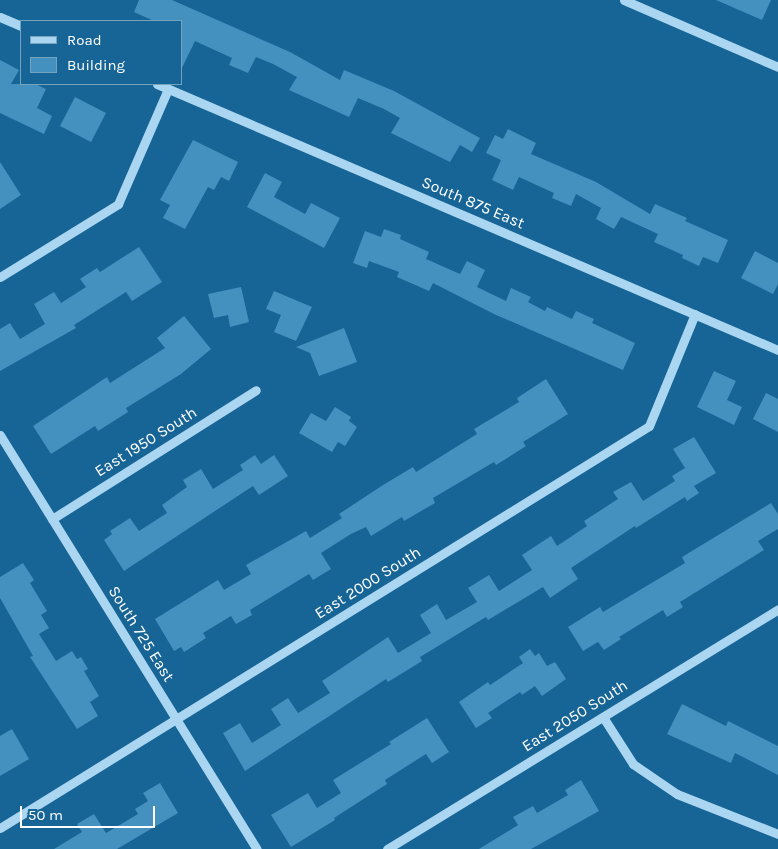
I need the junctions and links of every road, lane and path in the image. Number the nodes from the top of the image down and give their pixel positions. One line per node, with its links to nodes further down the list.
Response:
1 (624, 0): 4 (street)
2 (0, 17): 3 (street)
3 (20, 26)
4 (778, 67)
5 (158, 85): 6 (street, South 875 East)
6 (168, 89): 7 (street); 8 (street, South 875 East)
7 (0, 278)
8 (695, 314): 9 (street, South 875 East); 15 (street, East 2000 South)
9 (778, 350)
10 (256, 390): 12 (street, East 1950 South)
11 (0, 436): 12 (street, South 725 East)
12 (52, 519): 15 (street, South 725 East)
13 (778, 609): 14 (street, East 2050 South)
14 (602, 717): 17 (street); 19 (street, East 2050 South)
15 (176, 719): 16 (street, East 2000 South); 18 (street, South 725 East)
16 (0, 828)
17 (778, 834)
18 (257, 849)
19 (387, 849)

